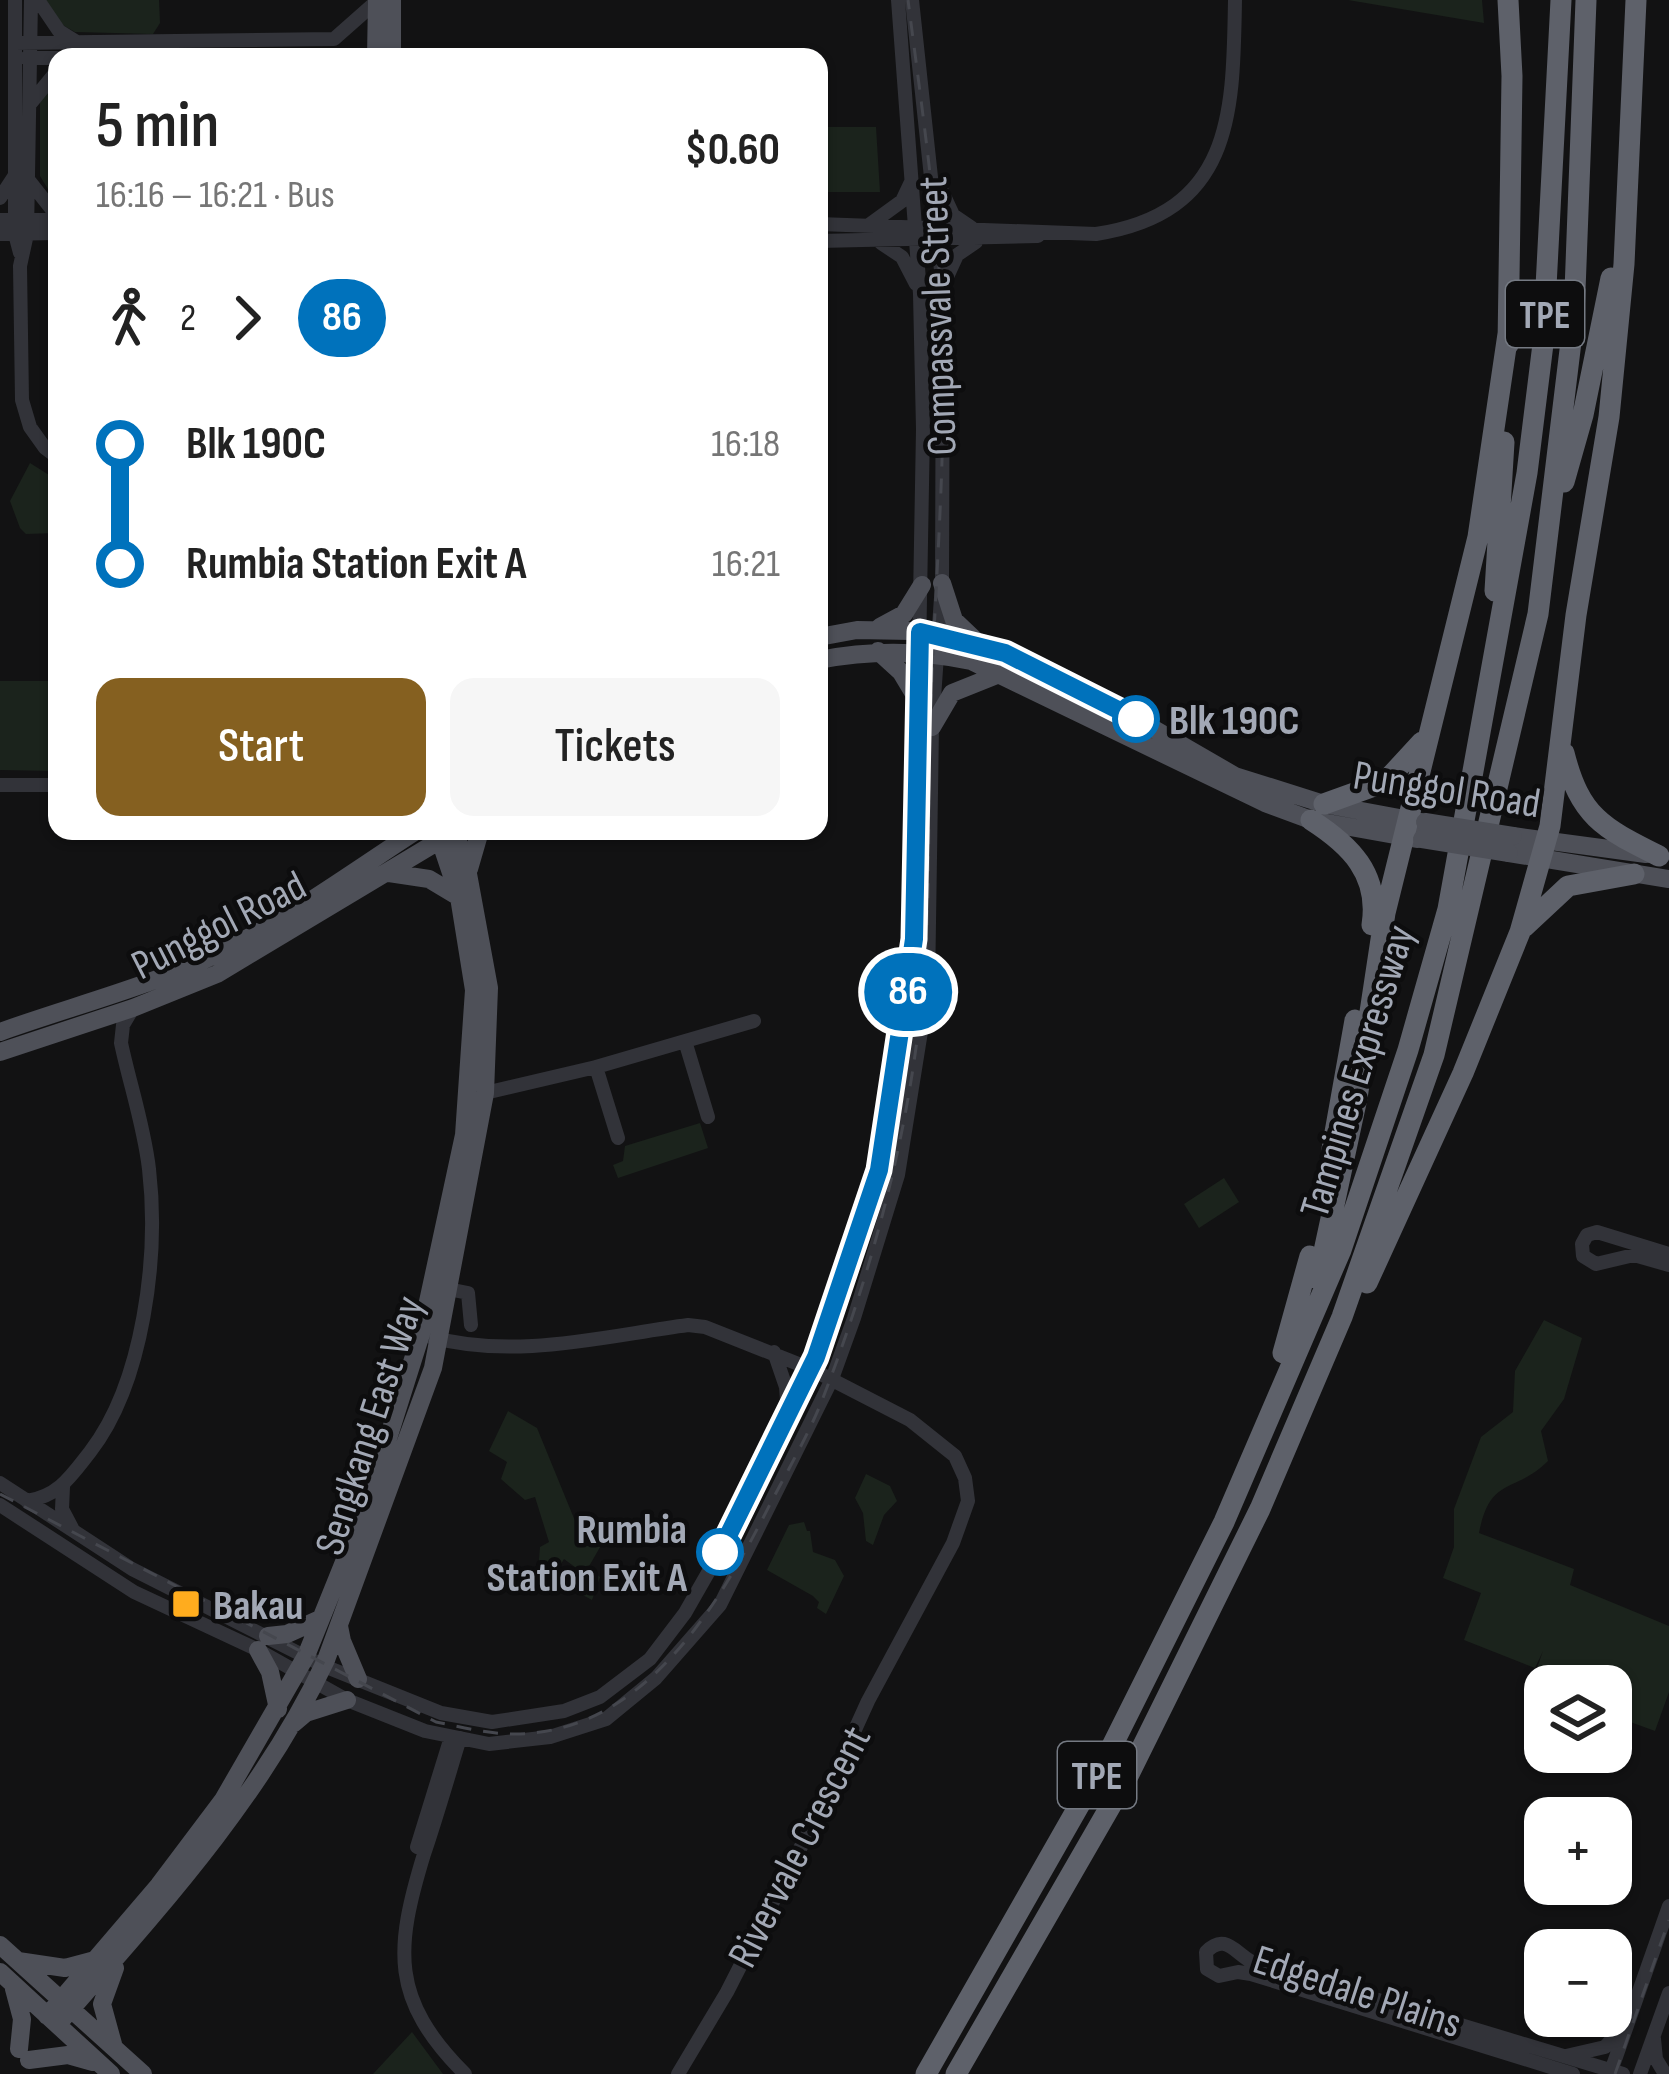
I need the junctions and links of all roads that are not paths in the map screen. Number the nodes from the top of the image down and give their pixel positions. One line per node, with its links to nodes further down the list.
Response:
1 (15, 0): 16 (street)
2 (34, 0): 13 (street); 16 (street)
3 (392, 0): 15 (main road)
4 (898, 0): 24 (street, Compassvale Street)
5 (912, 0): 22 (street, Compassvale Street)
6 (1234, 0): 32 (street)
7 (1508, 0): 18 (highway)
8 (1520, 0): 18 (highway)
9 (1561, 0): 47 (highway, Tampines Expressway / TPE)
10 (1586, 0): 42 (highway, Tampines Expressway / TPE)
11 (1636, 0): 21 (highway)
12 (377, 1): 13 (street); 14 (main road)
13 (80, 43): 16 (street)
14 (376, 48)
15 (392, 48)
16 (22, 50): 17 (street); 20 (street); 23 (street)
17 (48, 56)
18 (1511, 76): 39 (highway)
19 (48, 82): 20 (street)
20 (30, 104): 23 (street)
21 (1629, 159): 42 (highway); 54 (highway)
22 (932, 165): 32 (street); 34 (street, Compassvale Street)
23 (21, 177): 25 (street); 26 (street); 30 (street)
24 (913, 178): 29 (street); 33 (street, Compassvale Street)
25 (0, 198)
26 (48, 208)
27 (48, 220): 30 (street)
28 (828, 224): 29 (street)
29 (867, 226): 33 (street)
30 (14, 227): 31 (street); 40 (street)
31 (48, 232)
32 (976, 233): 34 (street); 37 (street)
33 (916, 234): 34 (street); 36 (street); 38 (street, Compassvale Street)
34 (938, 234): 37 (street, Compassvale Street)
35 (828, 241): 36 (street)
36 (877, 241): 38 (street)
37 (943, 289): 41 (street, Compassvale Street)
38 (920, 294): 41 (street, Compassvale Street)
39 (1508, 334): 47 (highway); 53 (highway)
40 (48, 450)
41 (932, 584): 43 (main road); 45 (street, Compassvale Street); 46 (main road)
42 (1538, 614): 92 (highway, Tampines Expressway / TPE)
43 (857, 631): 44 (main road, Punggol Road); 45 (main road, Punggol Road)
44 (828, 636)
45 (929, 643): 46 (main road, Punggol Road); 48 (main road, Punggol Road); 50 (main road, Punggol Road); 51 (street); 52 (street)
46 (980, 644): 57 (main road, Punggol Road)
47 (1497, 644): 91 (highway, Tampines Expressway / TPE)
48 (878, 651): 49 (main road, Punggol Road); 51 (main road)
49 (828, 659)
50 (1002, 673): 52 (main road); 57 (main road, Punggol Road)
51 (919, 702): 96 (street)
52 (932, 727): 97 (street)
53 (1426, 737): 57 (highway); 58 (highway)
54 (1562, 747): 65 (highway); 66 (highway)
55 (0, 785): 56 (street)
56 (48, 785)
57 (1317, 812): 58 (main road, Punggol Road); 73 (highway)
58 (1405, 828): 65 (main road, Punggol Road, bridge); 74 (highway)
59 (394, 840): 67 (main road)
60 (407, 840): 67 (main road, Punggol Road)
61 (432, 840): 67 (main road, Punggol Road)
62 (447, 840): 71 (main road, Sengkang East Way)
63 (450, 840): 68 (main road, Sengkang East Way)
64 (478, 840): 68 (main road)
65 (1544, 849): 66 (main road, Punggol Road); 69 (main road, Punggol Road); 72 (highway)
66 (1664, 856)
67 (383, 864): 71 (main road); 75 (main road, Punggol Road); 79 (main road, Punggol Road)
68 (469, 874): 85 (main road, Sengkang East Way)
69 (1634, 874): 70 (main road, Punggol Road); 72 (highway)
70 (1669, 879)
71 (459, 897): 94 (main road, Sengkang East Way)
72 (1520, 932): 92 (highway)
73 (1367, 959): 74 (highway); 84 (highway)
74 (1373, 989): 77 (highway)
75 (133, 1009): 78 (main road, Punggol Road); 82 (street)
76 (754, 1021): 80 (street)
77 (1370, 1023): 84 (highway); 91 (highway)
78 (88, 1024): 81 (main road, Punggol Road); 82 (street)
79 (0, 1032)
80 (685, 1041): 83 (street); 86 (street)
81 (0, 1052)
82 (123, 1054): 101 (street)
83 (596, 1067): 85 (street); 87 (street)
84 (1345, 1078): 99 (highway)
85 (485, 1093): 90 (main road, Sengkang East Way)
86 (708, 1117)
87 (618, 1138)
88 (1669, 1253): 89 (street)
89 (1669, 1265)
90 (448, 1289): 93 (street); 94 (main road, Sengkang East Way)
91 (1312, 1315): 99 (highway, Tampines Expressway / TPE)
92 (1342, 1317): 134 (highway, Tampines Expressway / TPE)
93 (471, 1325)
94 (430, 1336): 95 (street, Rivervale Crescent); 105 (main road, Sengkang East Way)
95 (774, 1352): 96 (street, Rivervale Crescent); 98 (street)
96 (811, 1369): 97 (street, Rivervale Crescent); 98 (street)
97 (832, 1379): 111 (street); 132 (street, Rivervale Crescent)
98 (788, 1418): 108 (street)
99 (1261, 1430): 133 (highway, Tampines Expressway / TPE)
100 (0, 1483): 102 (street)
101 (63, 1487): 102 (street); 104 (street)
102 (28, 1501): 104 (street)
103 (0, 1505): 106 (street)
104 (74, 1532): 106 (street)
105 (330, 1623): 106 (main road); 107 (main road, Sengkang East Way); 108 (main road)
106 (263, 1643): 107 (street); 110 (main road)
107 (310, 1670): 108 (street); 109 (street); 110 (main road, Sengkang East Way)
108 (358, 1678)
109 (347, 1700): 110 (main road); 111 (street)
110 (284, 1718): 114 (main road, Sengkang East Way); 115 (main road, Sengkang East Way)
111 (455, 1738): 118 (street)
112 (1669, 1906): 121 (street)
113 (0, 1945): 116 (main road)
114 (118, 1959): 120 (main road, Sengkang East Way); 125 (main road)
115 (96, 1960): 116 (main road); 120 (main road, Sengkang East Way)
116 (18, 1961): 120 (main road)
117 (6, 1978): 120 (main road); 127 (main road)
118 (404, 1981): 130 (street); 131 (street)
119 (1669, 1993): 122 (street)
120 (59, 2012): 125 (main road); 127 (main road)
121 (1632, 2012)
122 (1653, 2034): 135 (street); 136 (street)
123 (1615, 2037): 126 (street)
124 (1624, 2037): 128 (street)
125 (115, 2048): 129 (main road)
126 (1565, 2069): 126 (street, Edgedale Plains); 128 (street, Edgedale Plains)
127 (107, 2070)
128 (1615, 2072)
129 (143, 2074)
130 (454, 2074)
131 (465, 2074)
132 (674, 2074)
133 (926, 2074)
134 (956, 2074)
135 (1640, 2074)
136 (1665, 2074)

